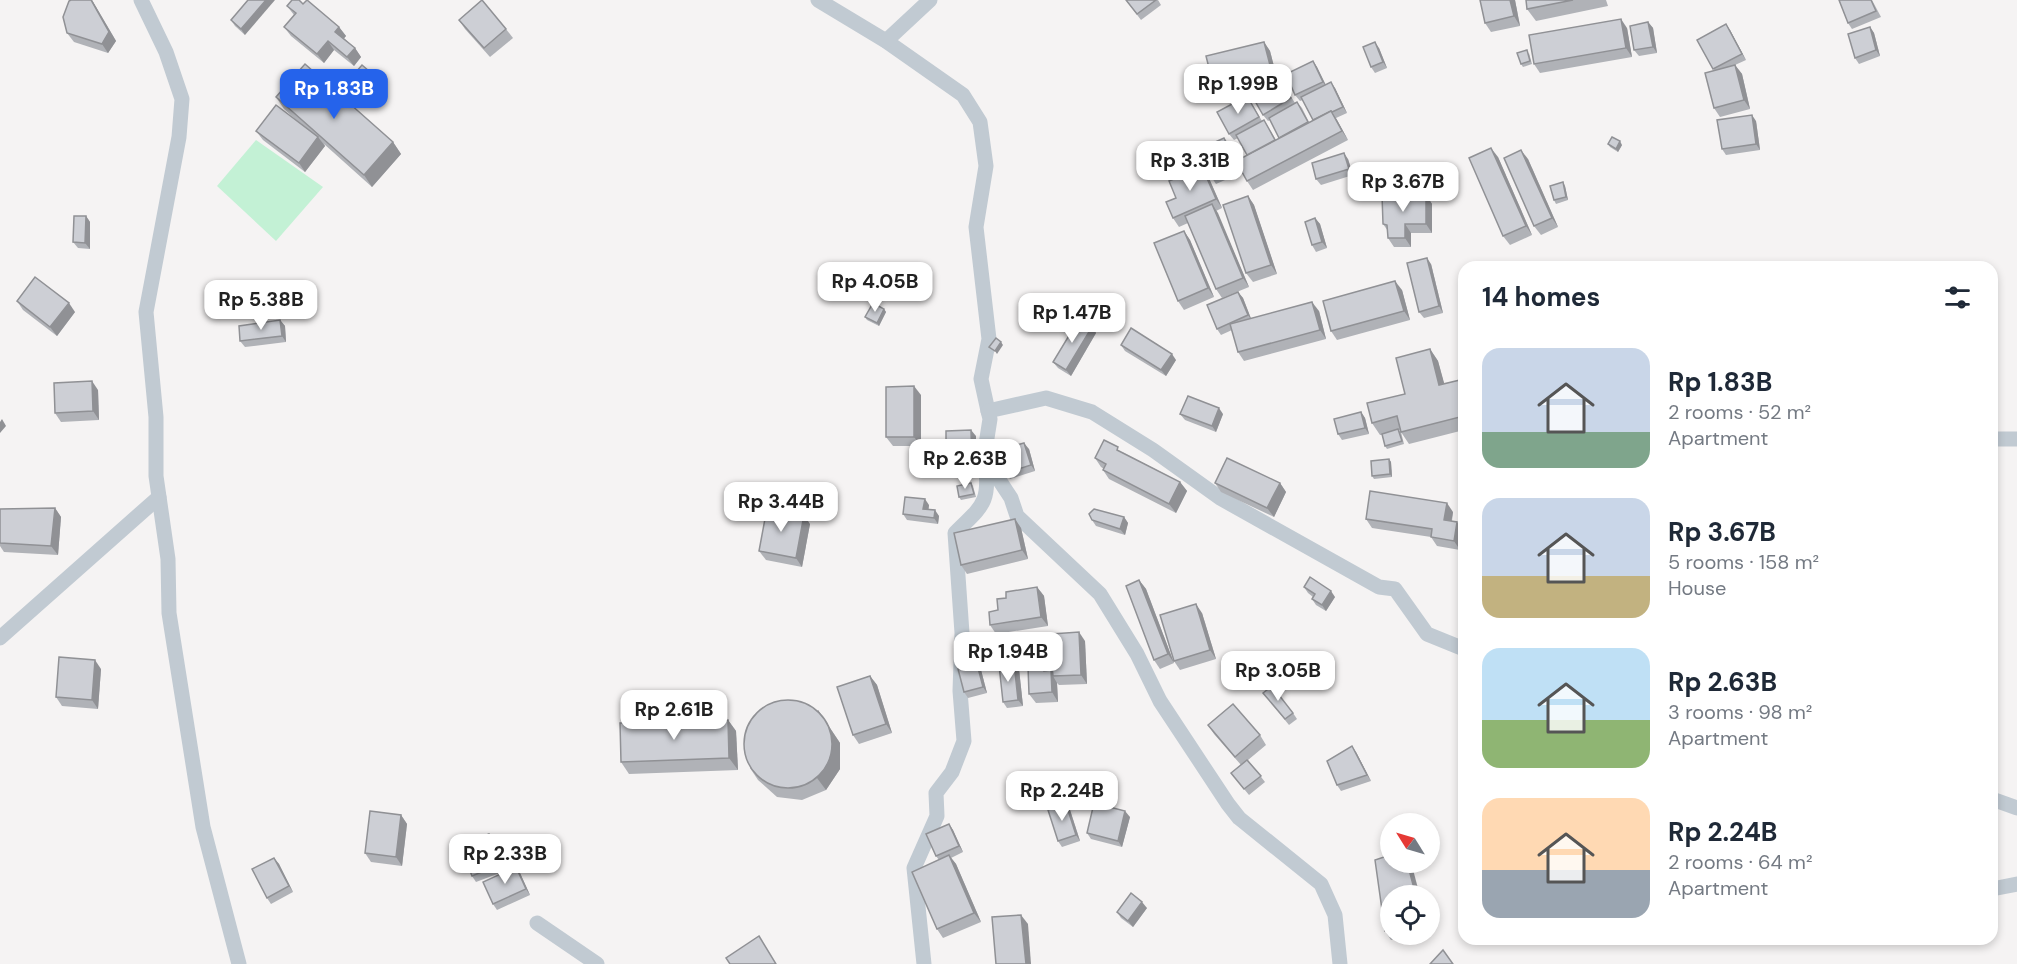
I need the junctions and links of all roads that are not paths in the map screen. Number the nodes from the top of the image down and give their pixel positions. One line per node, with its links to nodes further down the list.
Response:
1 (141, 0): 9 (street)
2 (818, 0): 4 (street)
3 (930, 0): 4 (street)
4 (886, 42): 5 (street)
5 (988, 411): 8 (street); 11 (street)
6 (1998, 439): 7 (street)
7 (2017, 439)
8 (984, 457): 19 (street); 20 (street)
9 (159, 497): 10 (street); 17 (street)
10 (0, 639)
11 (1458, 647)
12 (1998, 801): 13 (street)
13 (2017, 808)
14 (2017, 884): 15 (street)
15 (1998, 888)
16 (537, 923): 18 (street)
17 (239, 964)
18 (597, 964)
19 (924, 964)
20 (1340, 964)

